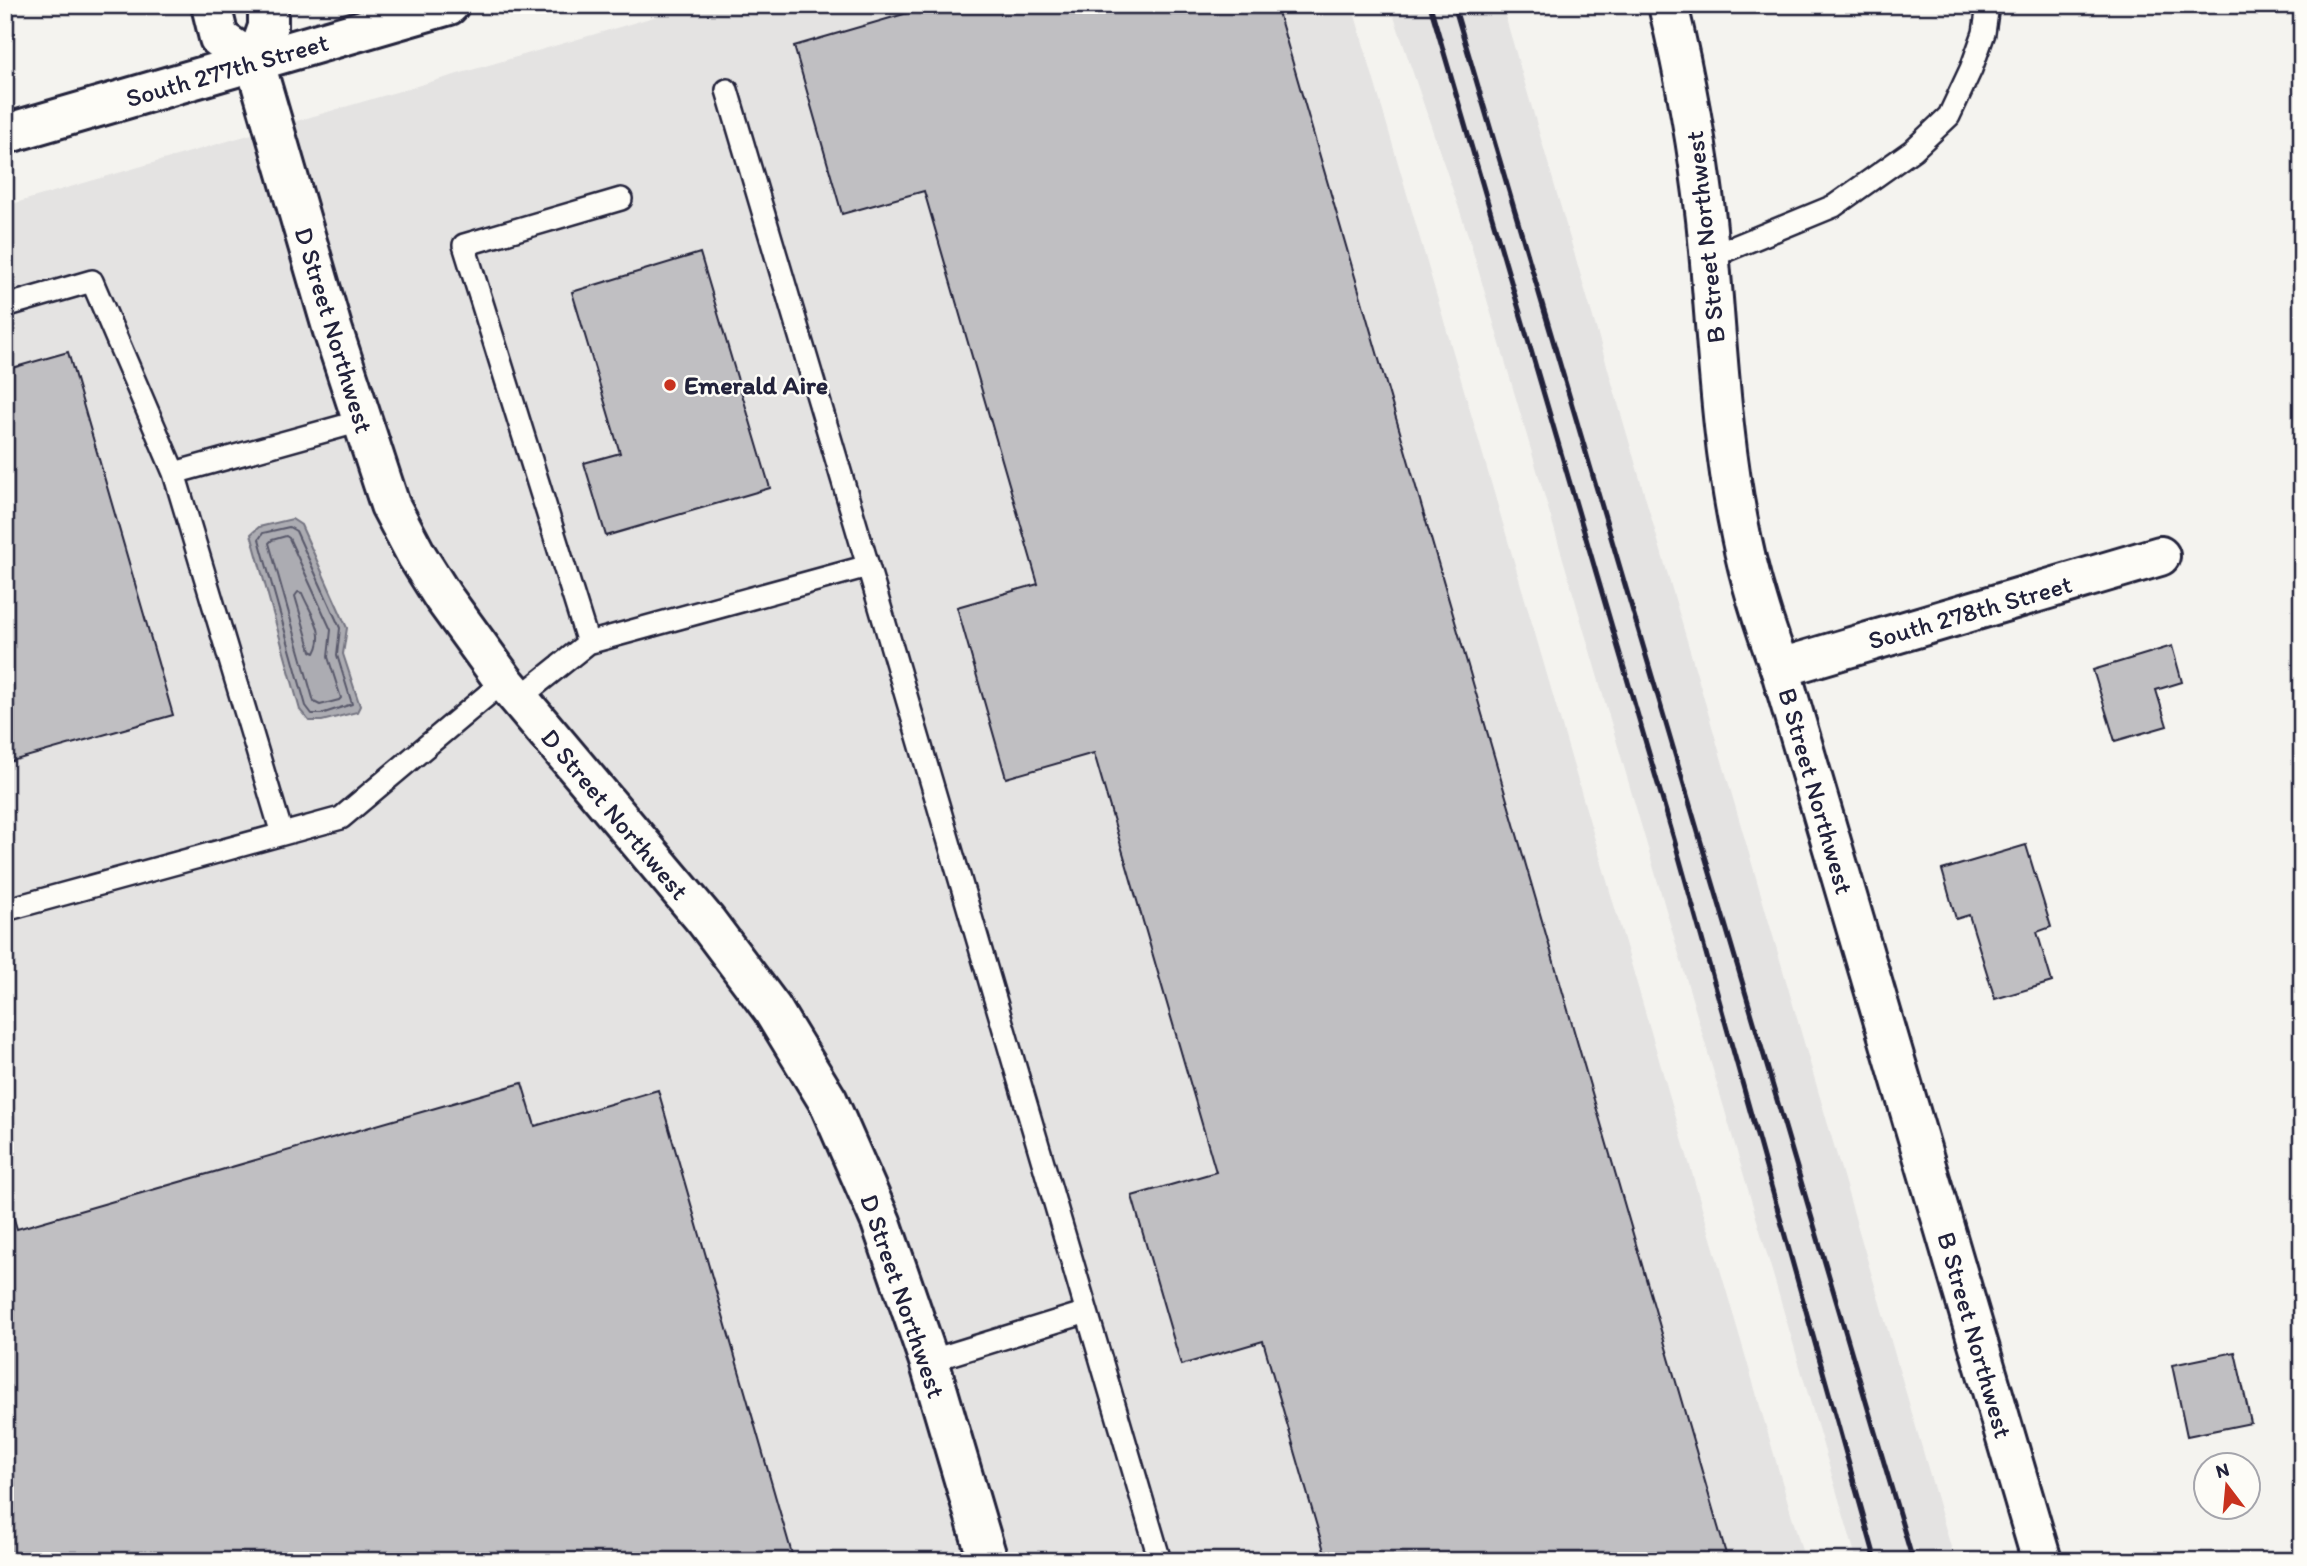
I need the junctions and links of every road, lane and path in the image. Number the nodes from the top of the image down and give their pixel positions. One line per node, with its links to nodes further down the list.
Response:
1 (211, 5): 6 (street)
2 (268, 5): 6 (street)
3 (449, 5): 6 (street, South 277th Street)
4 (1668, 5): 10 (street, B Street Northwest)
5 (1988, 5): 10 (lane)
6 (254, 64): 8 (street, South 277th Street); 12 (street, D Street Northwest)
7 (727, 90): 15 (lane)
8 (5, 134)
9 (621, 199): 16 (lane)
10 (1710, 257): 17 (street, B Street Northwest)
11 (5, 306): 13 (lane)
12 (361, 421): 13 (lane); 18 (street, D Street Northwest)
13 (174, 473): 19 (lane)
14 (2160, 556): 17 (street, South 278th Street)
15 (868, 566): 16 (lane); 21 (lane)
16 (588, 643): 18 (lane)
17 (1780, 668): 25 (street, B Street Northwest)
18 (511, 690): 19 (lane); 22 (street, D Street Northwest)
19 (282, 834): 20 (lane)
20 (5, 910)
21 (1087, 1312): 22 (lane); 24 (lane)
22 (929, 1361): 23 (street, D Street Northwest)
23 (988, 1561)
24 (1160, 1561)
25 (2042, 1561)

